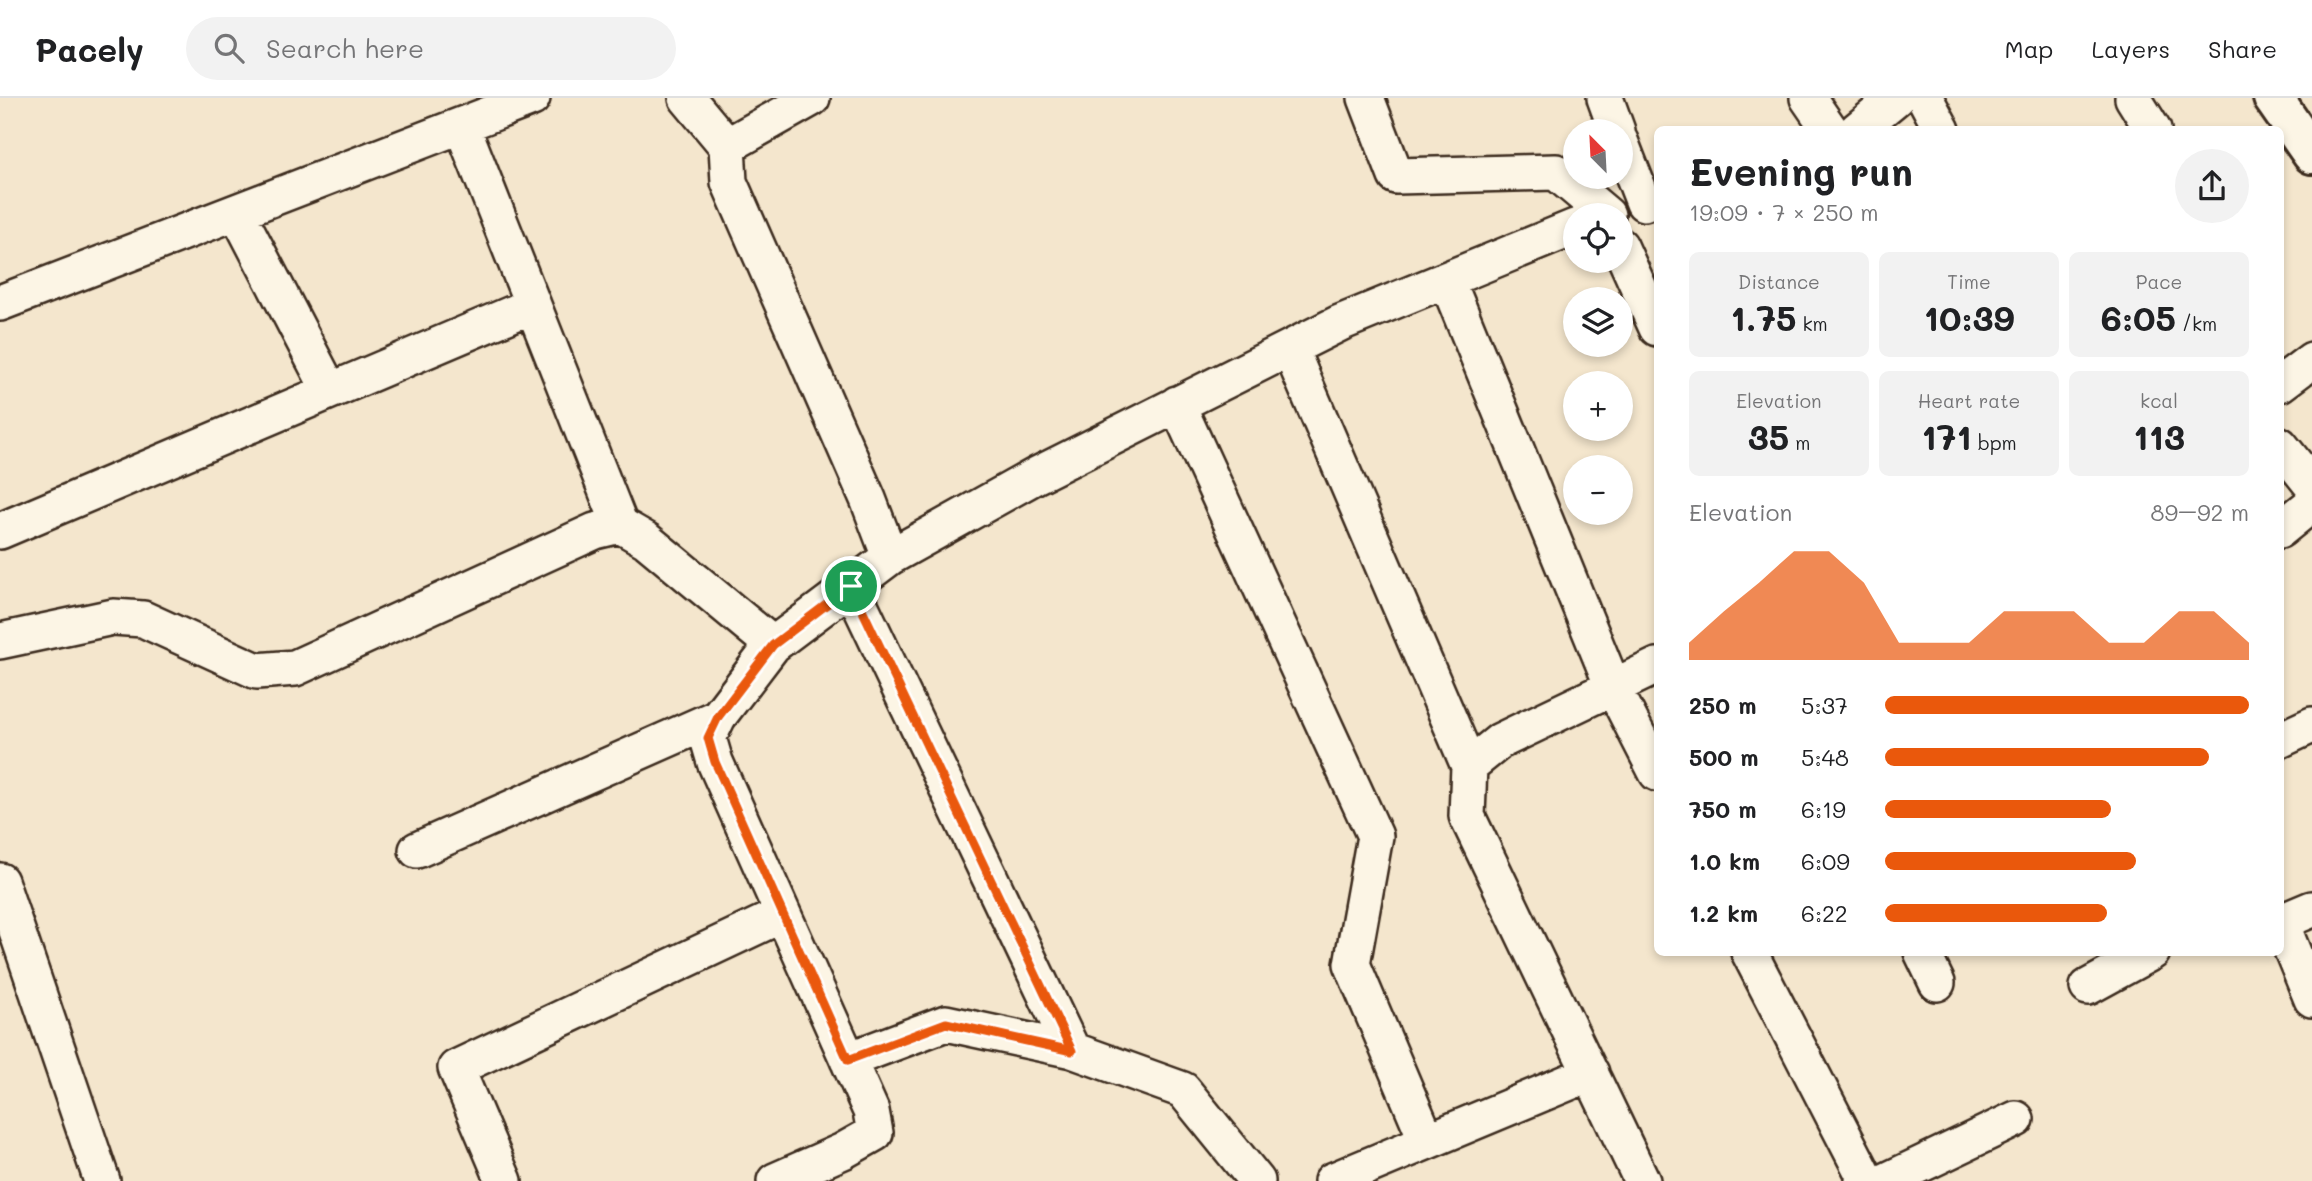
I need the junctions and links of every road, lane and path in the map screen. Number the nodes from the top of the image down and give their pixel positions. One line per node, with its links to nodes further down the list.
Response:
1 (532, 98): 12 (street)
2 (687, 98): 17 (street)
3 (812, 98): 17 (street)
4 (1366, 98): 21 (street)
5 (1605, 98): 11 (street)
6 (1808, 98): 13 (street)
7 (1896, 98): 14 (street)
8 (1924, 98): 15 (street)
9 (2133, 98): 16 (street)
10 (2273, 98): 18 (street)
11 (1613, 119)
12 (462, 126): 23 (street); 28 (street)
13 (1827, 126)
14 (1862, 126)
15 (1940, 126)
16 (2150, 126)
17 (727, 146): 41 (street)
18 (2312, 154)
19 (1633, 167): 20 (street)
20 (1650, 200): 22 (street)
21 (1584, 203)
22 (1633, 206)
23 (237, 212): 27 (street); 33 (street)
24 (1563, 232): 26 (street)
25 (1632, 273): 29 (street)
26 (1447, 279): 30 (street); 46 (street)
27 (0, 303)
28 (533, 305): 33 (street); 38 (street)
29 (1654, 321)
30 (1290, 349): 34 (street); 50 (street)
31 (2312, 360): 32 (street)
32 (2284, 381)
33 (330, 391): 40 (street)
34 (1177, 404): 41 (street); 68 (street)
35 (2284, 451): 36 (street)
36 (2312, 485)
37 (2312, 504): 39 (street)
38 (620, 525): 43 (street); 44 (street)
39 (2284, 527)
40 (0, 531)
41 (890, 557): 42 (street)
42 (851, 586): 44 (street); 64 (street)
43 (0, 641)
44 (773, 645): 47 (street)
45 (1654, 667): 46 (street)
46 (1613, 687): 50 (street); 51 (street)
47 (718, 717): 52 (street); 55 (street)
48 (2312, 725): 49 (street)
49 (2284, 738)
50 (1469, 766): 66 (street)
51 (1654, 767)
52 (417, 849)
53 (0, 881): 69 (street)
54 (2312, 909): 56 (street)
55 (783, 914): 65 (street); 70 (street)
56 (2284, 920)
57 (2284, 932): 63 (street)
58 (1751, 956): 75 (street)
59 (1924, 956): 61 (street)
60 (2145, 956): 62 (street)
61 (1937, 983)
62 (2088, 987)
63 (2312, 999)
64 (1072, 1051): 65 (street); 72 (street)
65 (848, 1060): 71 (street)
66 (1591, 1073): 68 (street); 74 (street)
67 (2016, 1119): 76 (street)
68 (1412, 1159): 73 (street)
69 (102, 1181)
70 (504, 1181)
71 (775, 1181)
72 (1257, 1181)
73 (1332, 1181)
74 (1642, 1181)
75 (1863, 1181)
76 (1886, 1181)

